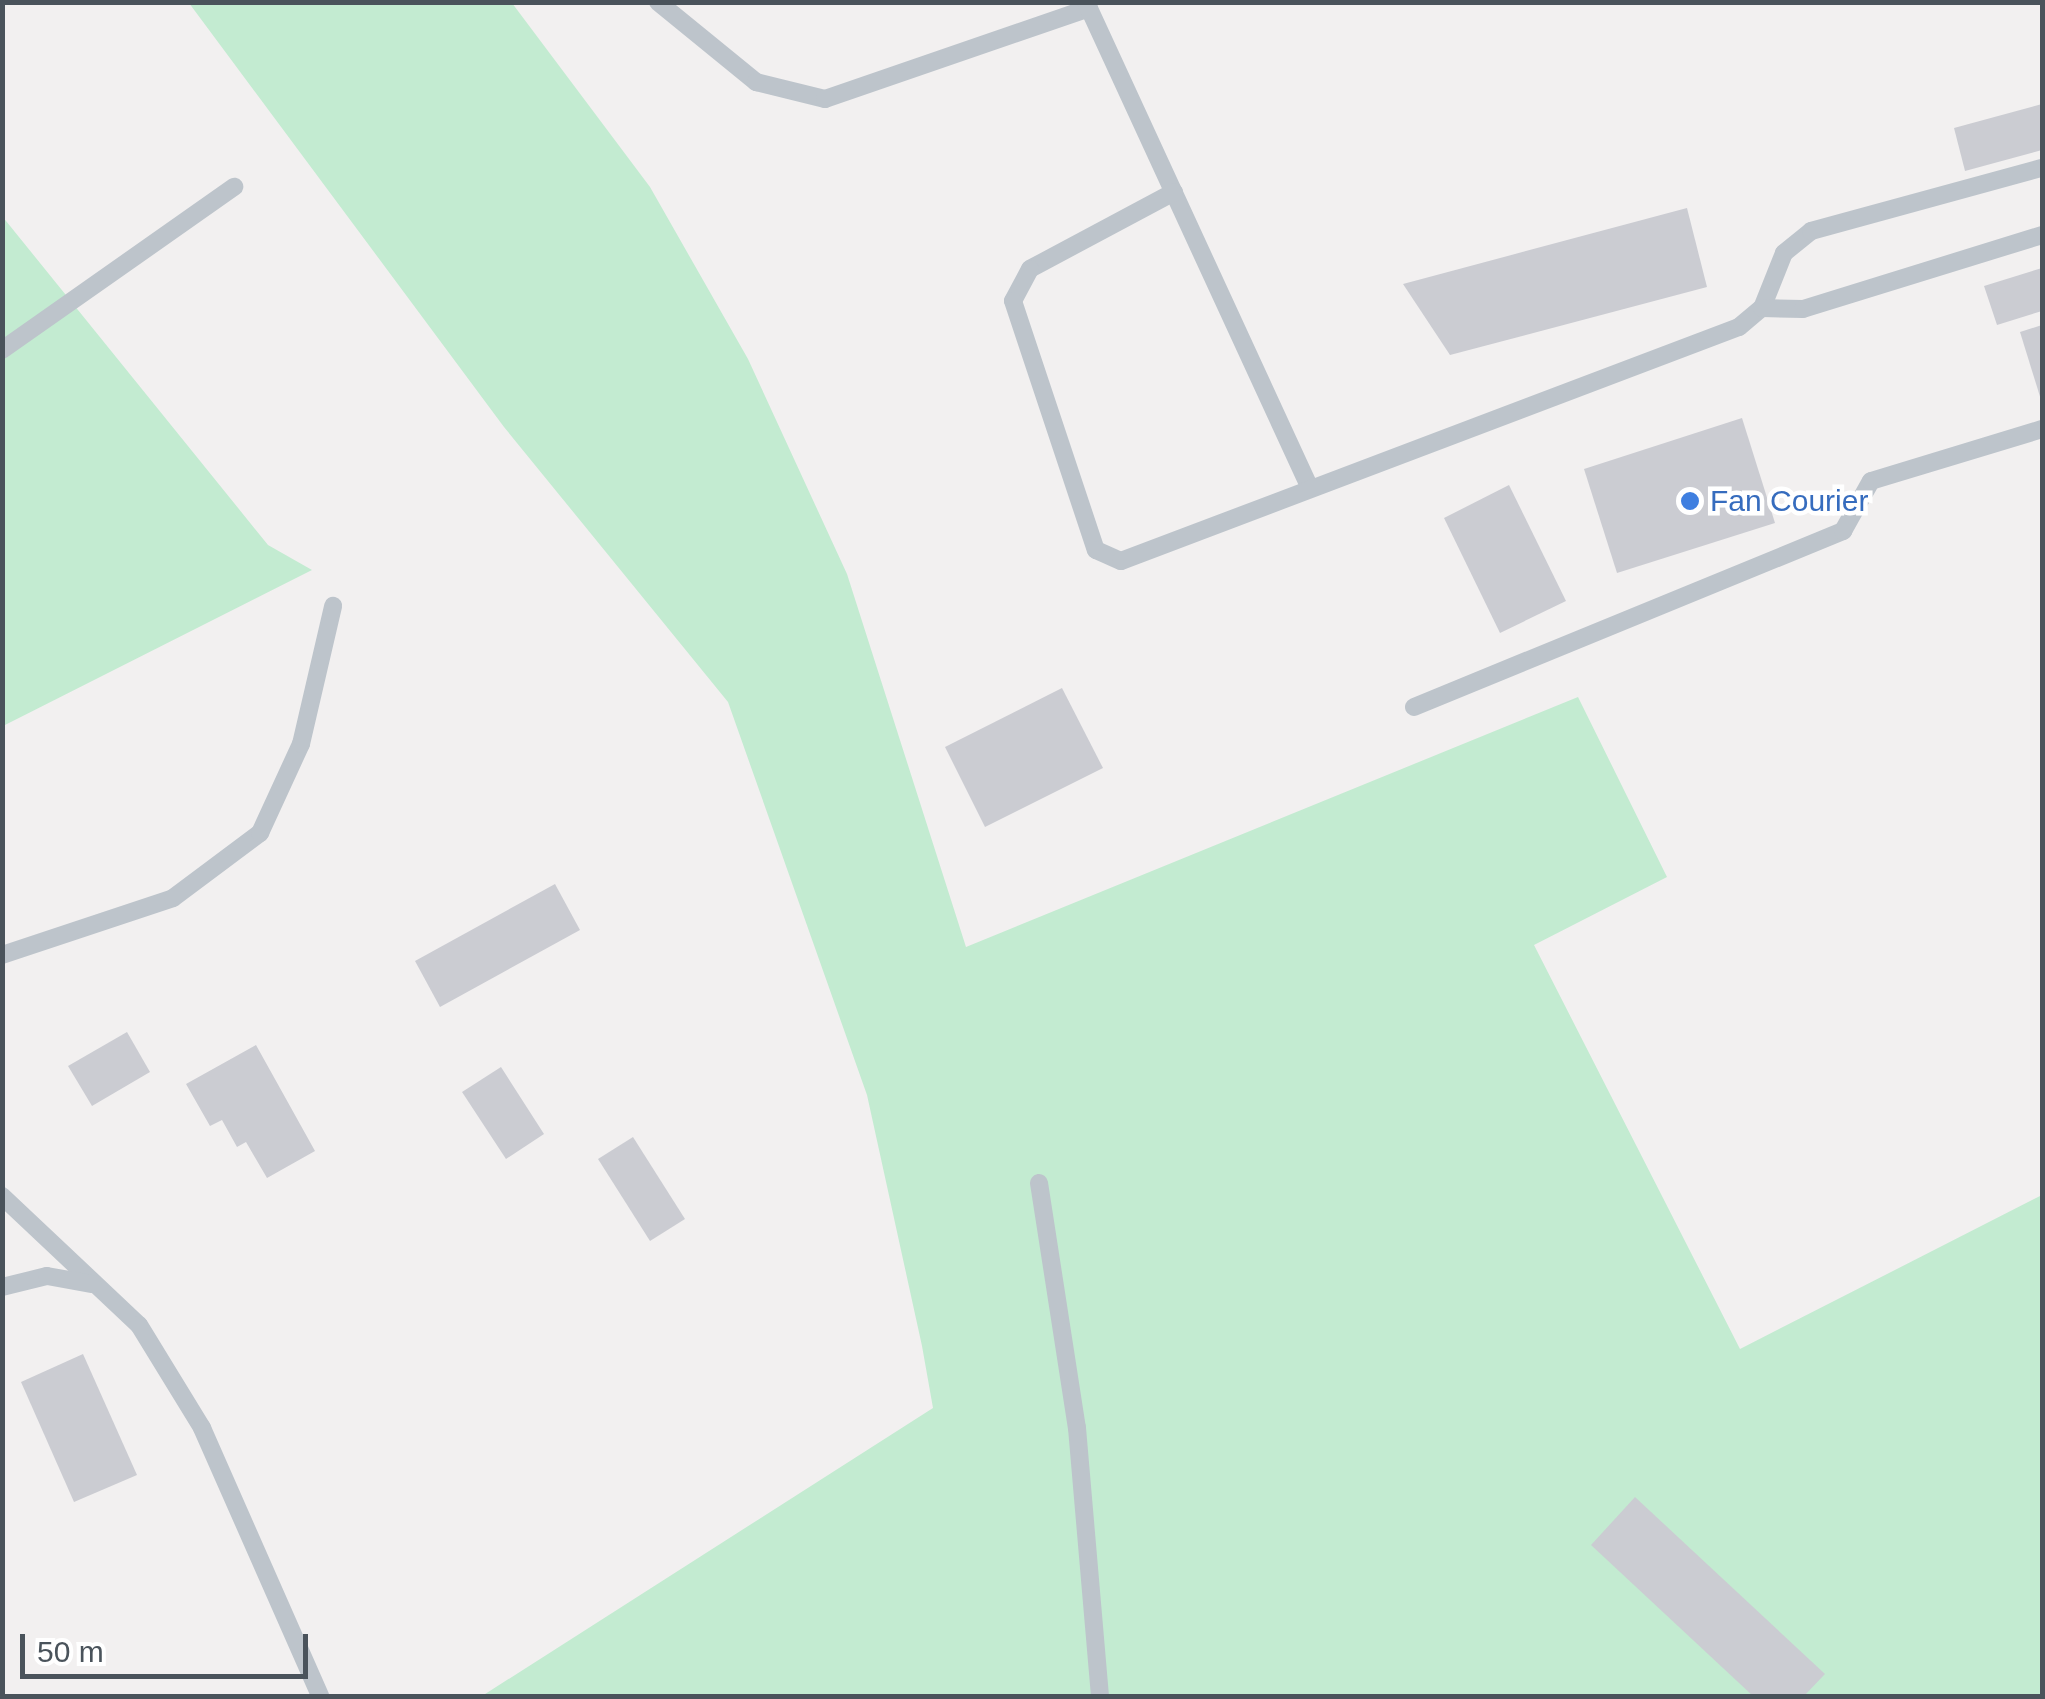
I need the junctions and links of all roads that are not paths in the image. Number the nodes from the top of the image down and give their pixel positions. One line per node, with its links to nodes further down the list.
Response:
1 (658, 2): 2 (lane)
2 (1087, 5): 5 (lane)
3 (2042, 168): 7 (lane)
4 (234, 187): 8 (lane)
5 (1174, 192): 10 (lane); 10 (lane)
6 (2042, 235): 7 (lane)
7 (1762, 308): 10 (lane)
8 (2, 350)
9 (2042, 430): 12 (lane)
10 (1308, 484)
11 (333, 606): 13 (lane)
12 (1414, 708)
13 (2, 955)
14 (1038, 1183): 19 (lane)
15 (2, 1196): 16 (lane)
16 (92, 1284): 17 (lane); 18 (lane)
17 (2, 1287)
18 (320, 1696)
19 (1100, 1696)

